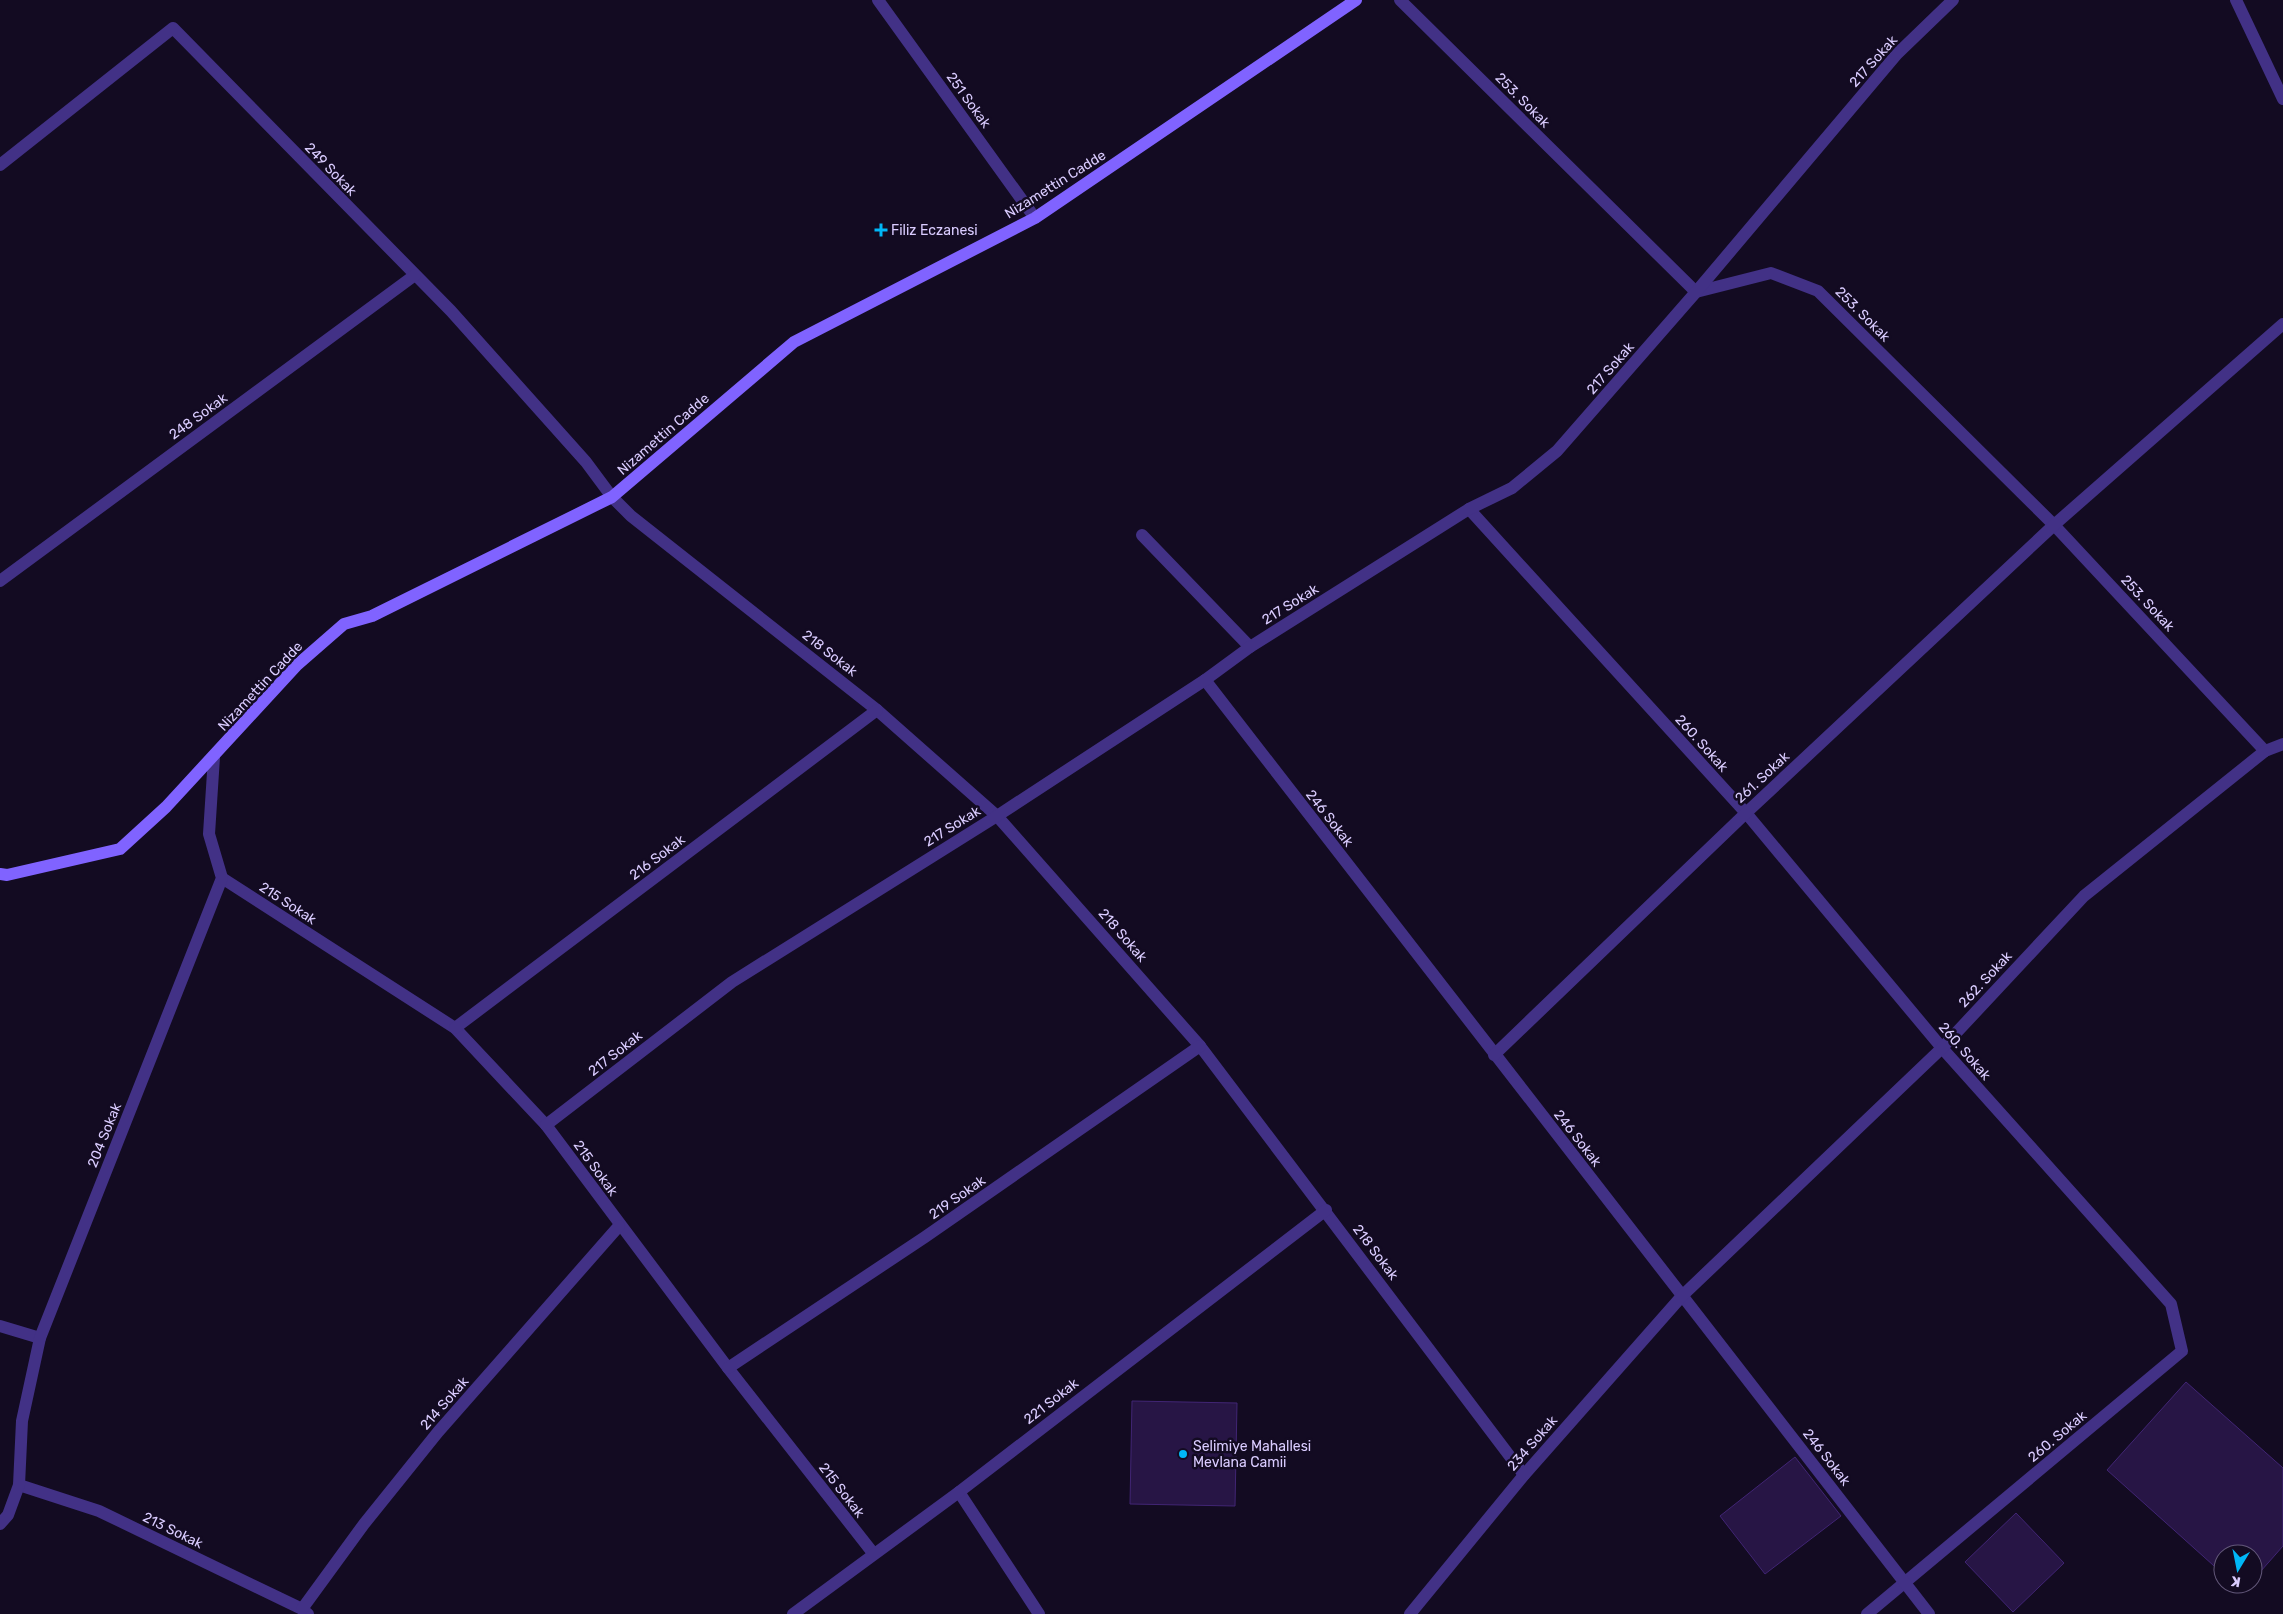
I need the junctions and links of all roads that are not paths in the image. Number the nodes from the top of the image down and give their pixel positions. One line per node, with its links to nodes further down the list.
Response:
1 (878, 0): 8 (street, 251 Sokak)
2 (1356, 0): 8 (street, Nizamettin Cadde)
3 (1400, 0): 10 (street, 253. Sokak)
4 (1954, 0): 10 (street, 217 Sokak)
5 (2236, 0): 6 (street)
6 (2283, 99)
7 (0, 165): 9 (street, 249 Sokak)
8 (1035, 218): 12 (street, Nizamettin Cadde)
9 (414, 275): 12 (street, 249 Sokak); 16 (street, 248 Sokak)
10 (1696, 292): 13 (street, 217 Sokak); 14 (street, 253. Sokak)
11 (2283, 324): 14 (street, 261. Sokak)
12 (612, 498): 19 (street, 218 Sokak); 22 (street, Nizamettin Cadde)
13 (1469, 509): 17 (street, 217 Sokak); 23 (street, 260. Sokak)
14 (2054, 525): 21 (street, 253. Sokak); 23 (street, 261. Sokak)
15 (1142, 536): 17 (street)
16 (0, 580)
17 (1250, 647): 18 (street, 217 Sokak)
18 (1205, 680): 24 (street, 217 Sokak); 30 (street, 246 Sokak)
19 (877, 710): 24 (street, 218 Sokak); 27 (street, 216 Sokak)
20 (2283, 744): 21 (street, 262. Sokak)
21 (2265, 751): 29 (street, 262. Sokak)
22 (214, 757): 25 (street, Nizamettin Cadde); 26 (street)
23 (1746, 813): 29 (street, 260. Sokak); 30 (street, 261. Sokak)
24 (997, 816): 28 (street, 218 Sokak); 31 (street, 217 Sokak)
25 (0, 874)
26 (222, 878): 27 (street, 215 Sokak); 36 (street, 204 Sokak)
27 (455, 1028): 31 (street, 215 Sokak)
28 (1200, 1046): 32 (street, 218 Sokak); 37 (street, 219 Sokak)
29 (1942, 1048): 34 (street, 262. Sokak); 43 (street, 260. Sokak)
30 (1494, 1055): 34 (street, 246 Sokak)
31 (546, 1125): 33 (street, 215 Sokak)
32 (1326, 1210): 38 (street, 218 Sokak); 40 (street, 221 Sokak)
33 (620, 1226): 37 (street, 215 Sokak); 44 (street, 214 Sokak)
34 (1682, 1296): 38 (street, 234 Sokak); 43 (street, 246 Sokak)
35 (0, 1326): 36 (street)
36 (40, 1338): 39 (street, 204 Sokak)
37 (728, 1368): 42 (street, 215 Sokak)
38 (1524, 1475): 47 (street, 234 Sokak)
39 (19, 1485): 41 (street, 204 Sokak); 44 (street, 213 Sokak)
40 (959, 1492): 42 (street, 221 Sokak); 46 (street)
41 (0, 1524)
42 (873, 1553): 45 (street, 221 Sokak)
43 (1906, 1582): 48 (street); 49 (street, 246 Sokak)
44 (305, 1612)
45 (793, 1614)
46 (1039, 1614)
47 (1410, 1614)
48 (1866, 1614)
49 (1929, 1614)

